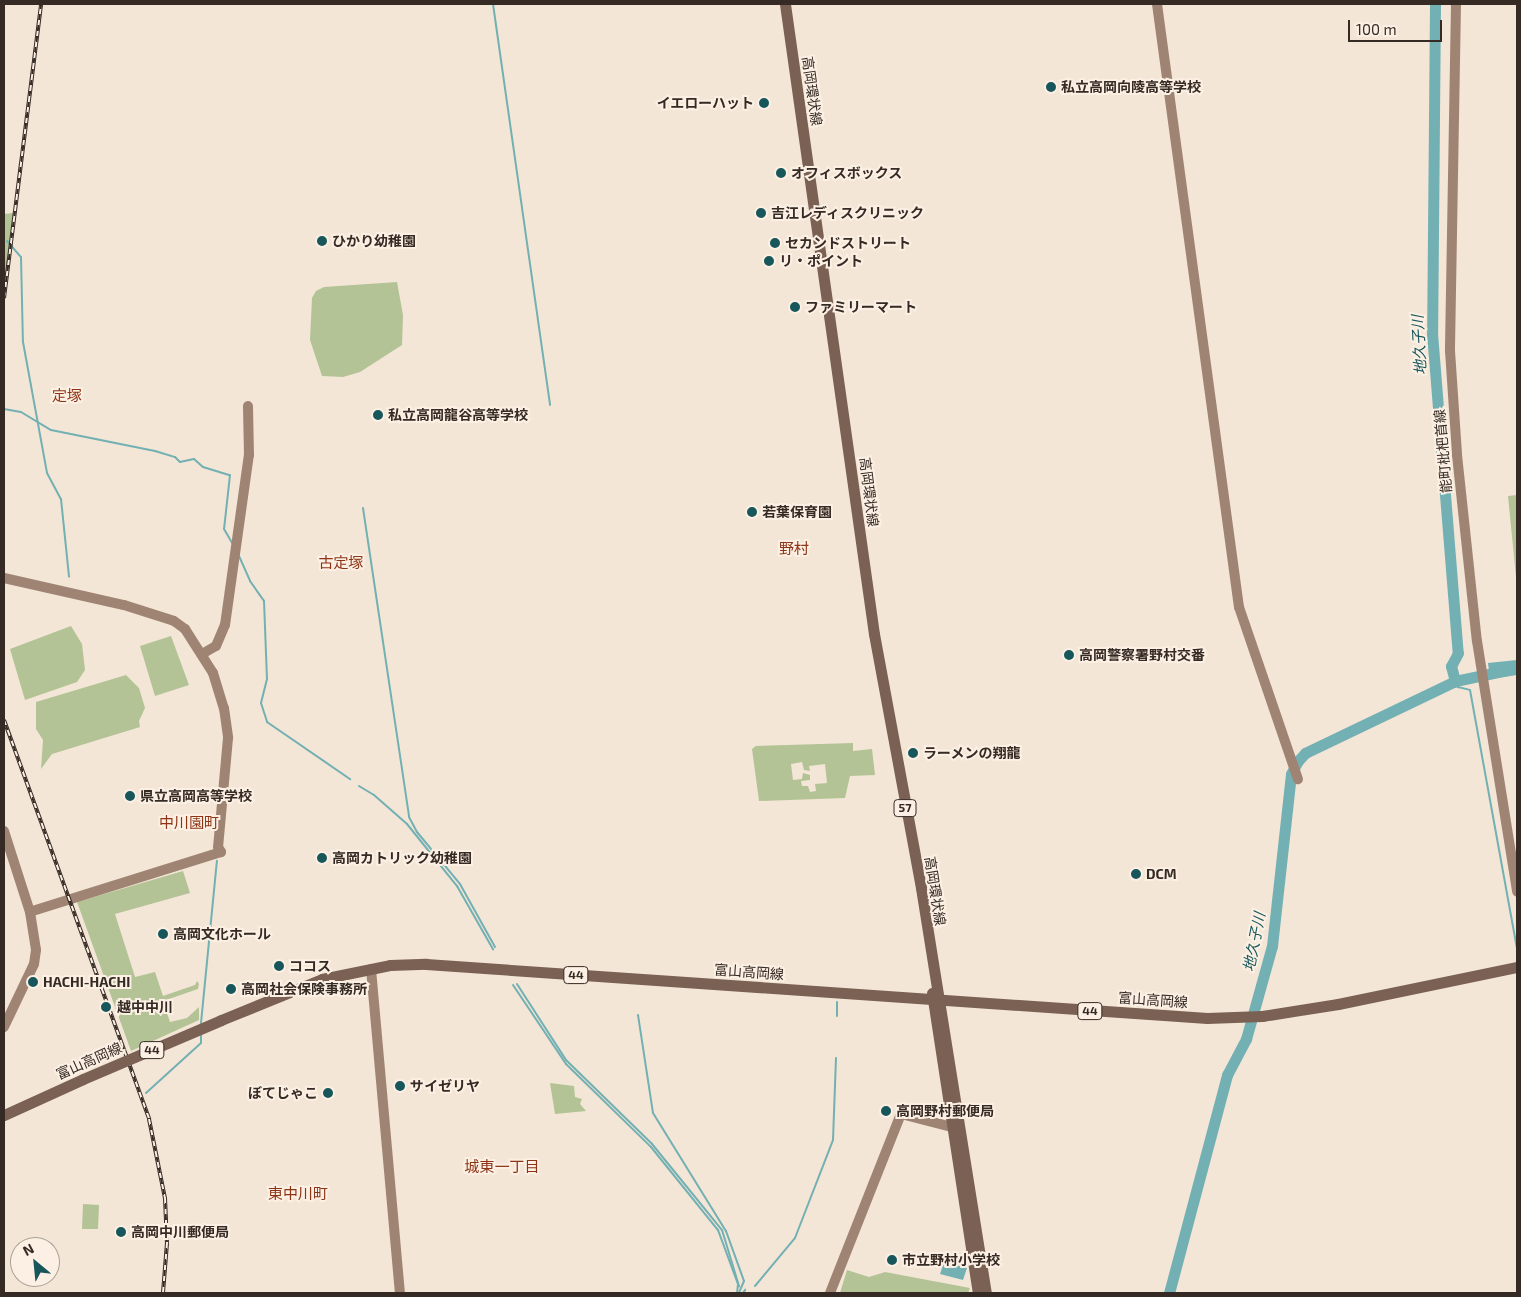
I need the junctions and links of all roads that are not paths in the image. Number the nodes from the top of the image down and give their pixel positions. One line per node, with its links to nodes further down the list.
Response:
1 (785, 4): 13 (main road, 高岡環状線 / 57)
2 (1157, 4): 7 (street)
3 (1456, 4): 9 (street, 能町枇杷首線)
4 (248, 406): 6 (street)
5 (4, 578): 6 (street)
6 (202, 654): 10 (street)
7 (1298, 780)
8 (4, 831): 10 (street)
9 (1517, 892)
10 (30, 912): 14 (street)
11 (1517, 967): 13 (main road, 富山高岡線 / 44)
12 (371, 969): 13 (main road, 富山高岡線 / 44); 15 (main road, 富山高岡線 / 44, bridge); 17 (street)
13 (935, 1001): 16 (main road, 高岡環状線 / 57)
14 (4, 1027)
15 (4, 1115)
16 (956, 1126): 18 (street); 19 (main road, 高岡環状線 / 57); 20 (main road, 高岡環状線 / 57)
17 (400, 1293)
18 (830, 1293)
19 (978, 1293)
20 (986, 1293)

